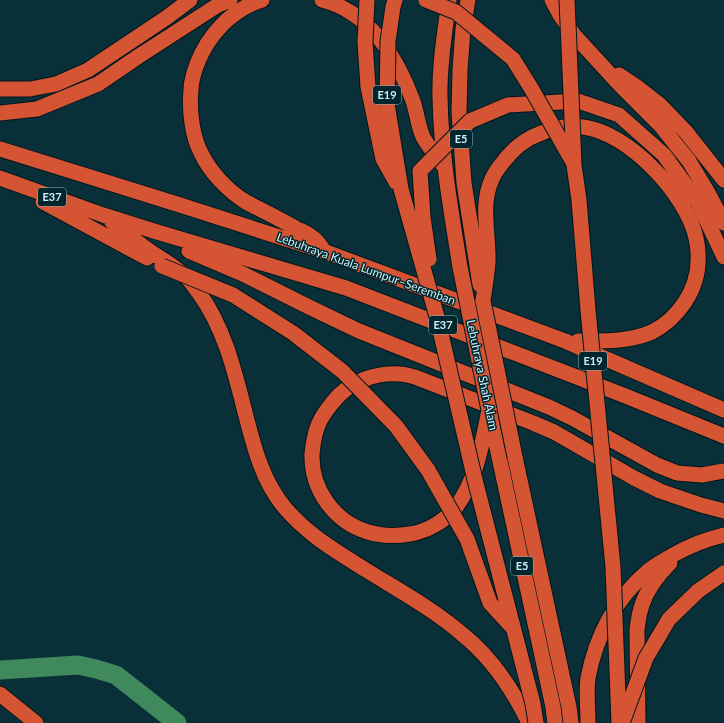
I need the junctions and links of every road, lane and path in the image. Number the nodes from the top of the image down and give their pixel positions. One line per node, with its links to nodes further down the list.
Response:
1 (190, 0): 13 (highway)
2 (230, 0): 14 (highway)
3 (262, 0): 24 (highway)
4 (322, 0): 17 (highway)
5 (367, 0): 20 (highway, bridge)
6 (395, 0): 20 (highway, E19, bridge)
7 (426, 0): 16 (highway, bridge)
8 (449, 0): 17 (highway, Lebuhraya Shah Alam / E5)
9 (468, 0): 26 (highway, Lebuhraya Shah Alam / E5)
10 (552, 0): 12 (highway)
11 (567, 0): 16 (highway, E19, bridge)
12 (599, 63): 19 (highway); 22 (highway)
13 (0, 89)
14 (0, 113)
15 (0, 149): 24 (highway, Lebuhraya Kuala Lumpur–Seremban / E37)
16 (574, 165): 45 (highway, E19, bridge)
17 (444, 167): 29 (highway, Lebuhraya Shah Alam / E5, bridge)
18 (1, 178): 21 (highway, Lebuhraya Kuala Lumpur–Seremban / E37); 37 (highway, bridge)
19 (724, 180)
20 (401, 189): 27 (highway, E19, bridge)
21 (103, 215): 23 (highway, Lebuhraya Kuala Lumpur–Seremban / E37); 40 (highway)
22 (724, 223)
23 (157, 232): 31 (highway, Lebuhraya Kuala Lumpur–Seremban / E37); 32 (highway)
24 (326, 252): 28 (highway, Lebuhraya Kuala Lumpur–Seremban / E37)
25 (724, 257): 27 (highway, bridge)
26 (483, 301): 28 (highway); 43 (highway, Lebuhraya Shah Alam / E5, bridge)
27 (437, 317): 37 (highway, E19, bridge)
28 (565, 341): 30 (highway, Lebuhraya Kuala Lumpur–Seremban / E37)
29 (489, 410): 33 (highway); 42 (highway, Lebuhraya Shah Alam / E5)
30 (724, 410)
31 (723, 436)
32 (724, 471)
33 (724, 511)
34 (724, 535): 35 (highway)
35 (681, 550): 44 (highway); 47 (highway)
36 (724, 573): 46 (highway, bridge)
37 (513, 628): 41 (highway, E19, bridge)
38 (0, 694): 39 (highway)
39 (36, 723)
40 (529, 723)
41 (536, 723)
42 (555, 723)
43 (571, 723)
44 (588, 723)
45 (619, 723)
46 (622, 723)
47 (638, 723)

